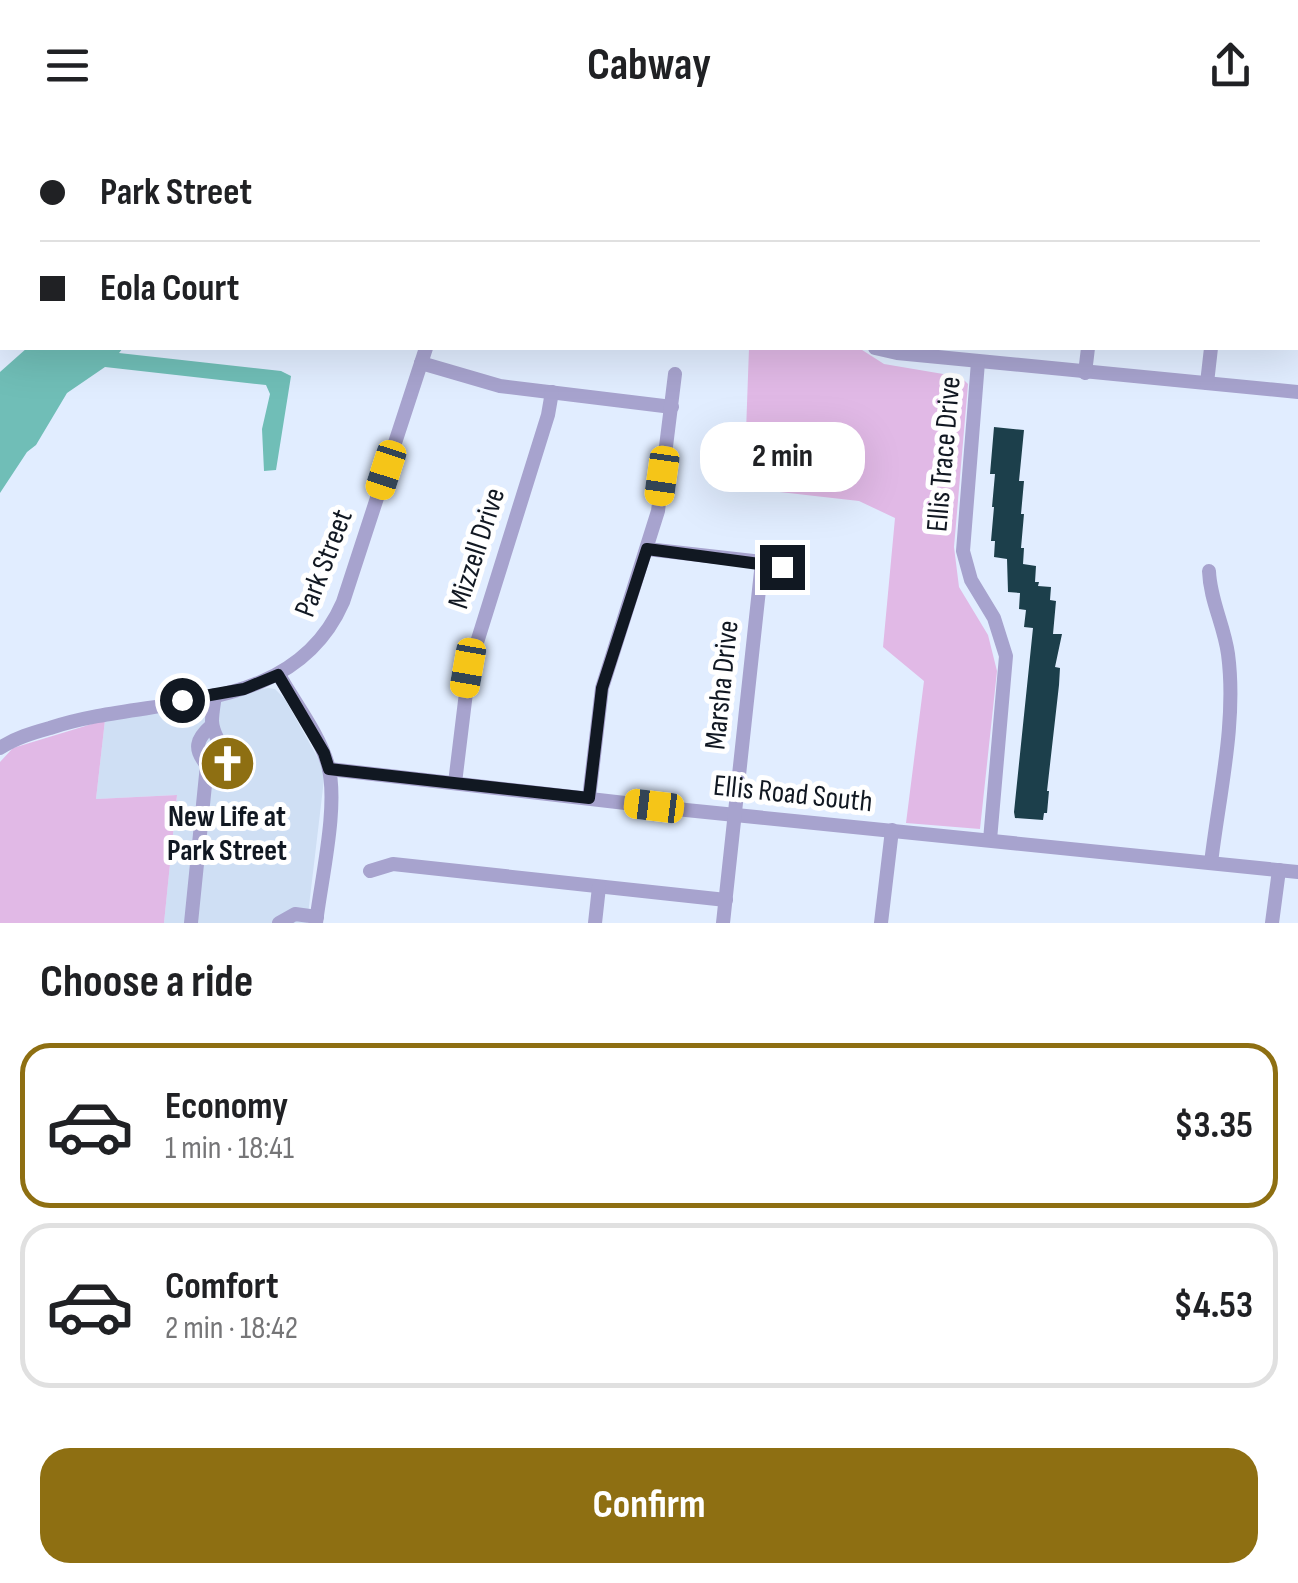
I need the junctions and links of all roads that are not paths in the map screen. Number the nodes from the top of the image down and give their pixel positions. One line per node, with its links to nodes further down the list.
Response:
1 (425, 350): 6 (street, Park Street)
2 (882, 350): 5 (street)
3 (1088, 350): 7 (street)
4 (1211, 350): 9 (street)
5 (978, 362): 7 (street); 25 (street, Ellis Trace Drive)
6 (421, 363): 10 (street); 17 (street, Park Street)
7 (1086, 372): 9 (street)
8 (676, 374): 12 (street)
9 (1208, 383): 11 (street)
10 (552, 392): 12 (street); 21 (street, Mizzell Drive)
11 (1298, 392)
12 (672, 407): 13 (street)
13 (647, 549): 14 (street); 22 (street)
14 (762, 562): 16 (street); 23 (street, Marsha Drive)
15 (1209, 571): 26 (street)
16 (801, 572)
17 (278, 675): 18 (street, Park Street); 20 (street)
18 (215, 695): 19 (street, Park Street); 33 (street)
19 (0, 748)
20 (329, 769): 21 (street, Ellis Road South); 32 (street)
21 (454, 783): 22 (street, Ellis Road South)
22 (589, 798): 23 (street, Ellis Road South)
23 (735, 815): 24 (street, Ellis Road South); 31 (street, Marsha Drive)
24 (892, 830): 25 (street, Ellis Road South); 37 (street)
25 (990, 840): 26 (street, Ellis Road South)
26 (1211, 862): 27 (street, Ellis Road South)
27 (1279, 870): 29 (street, Ellis Road South); 38 (street)
28 (370, 871): 30 (street)
29 (1298, 872)
30 (600, 887): 31 (street); 35 (street)
31 (726, 900): 36 (street, Marsha Drive)
32 (317, 920): 34 (street)
33 (191, 923)
34 (279, 923)
35 (596, 923)
36 (723, 923)
37 (881, 923)
38 (1272, 923)

